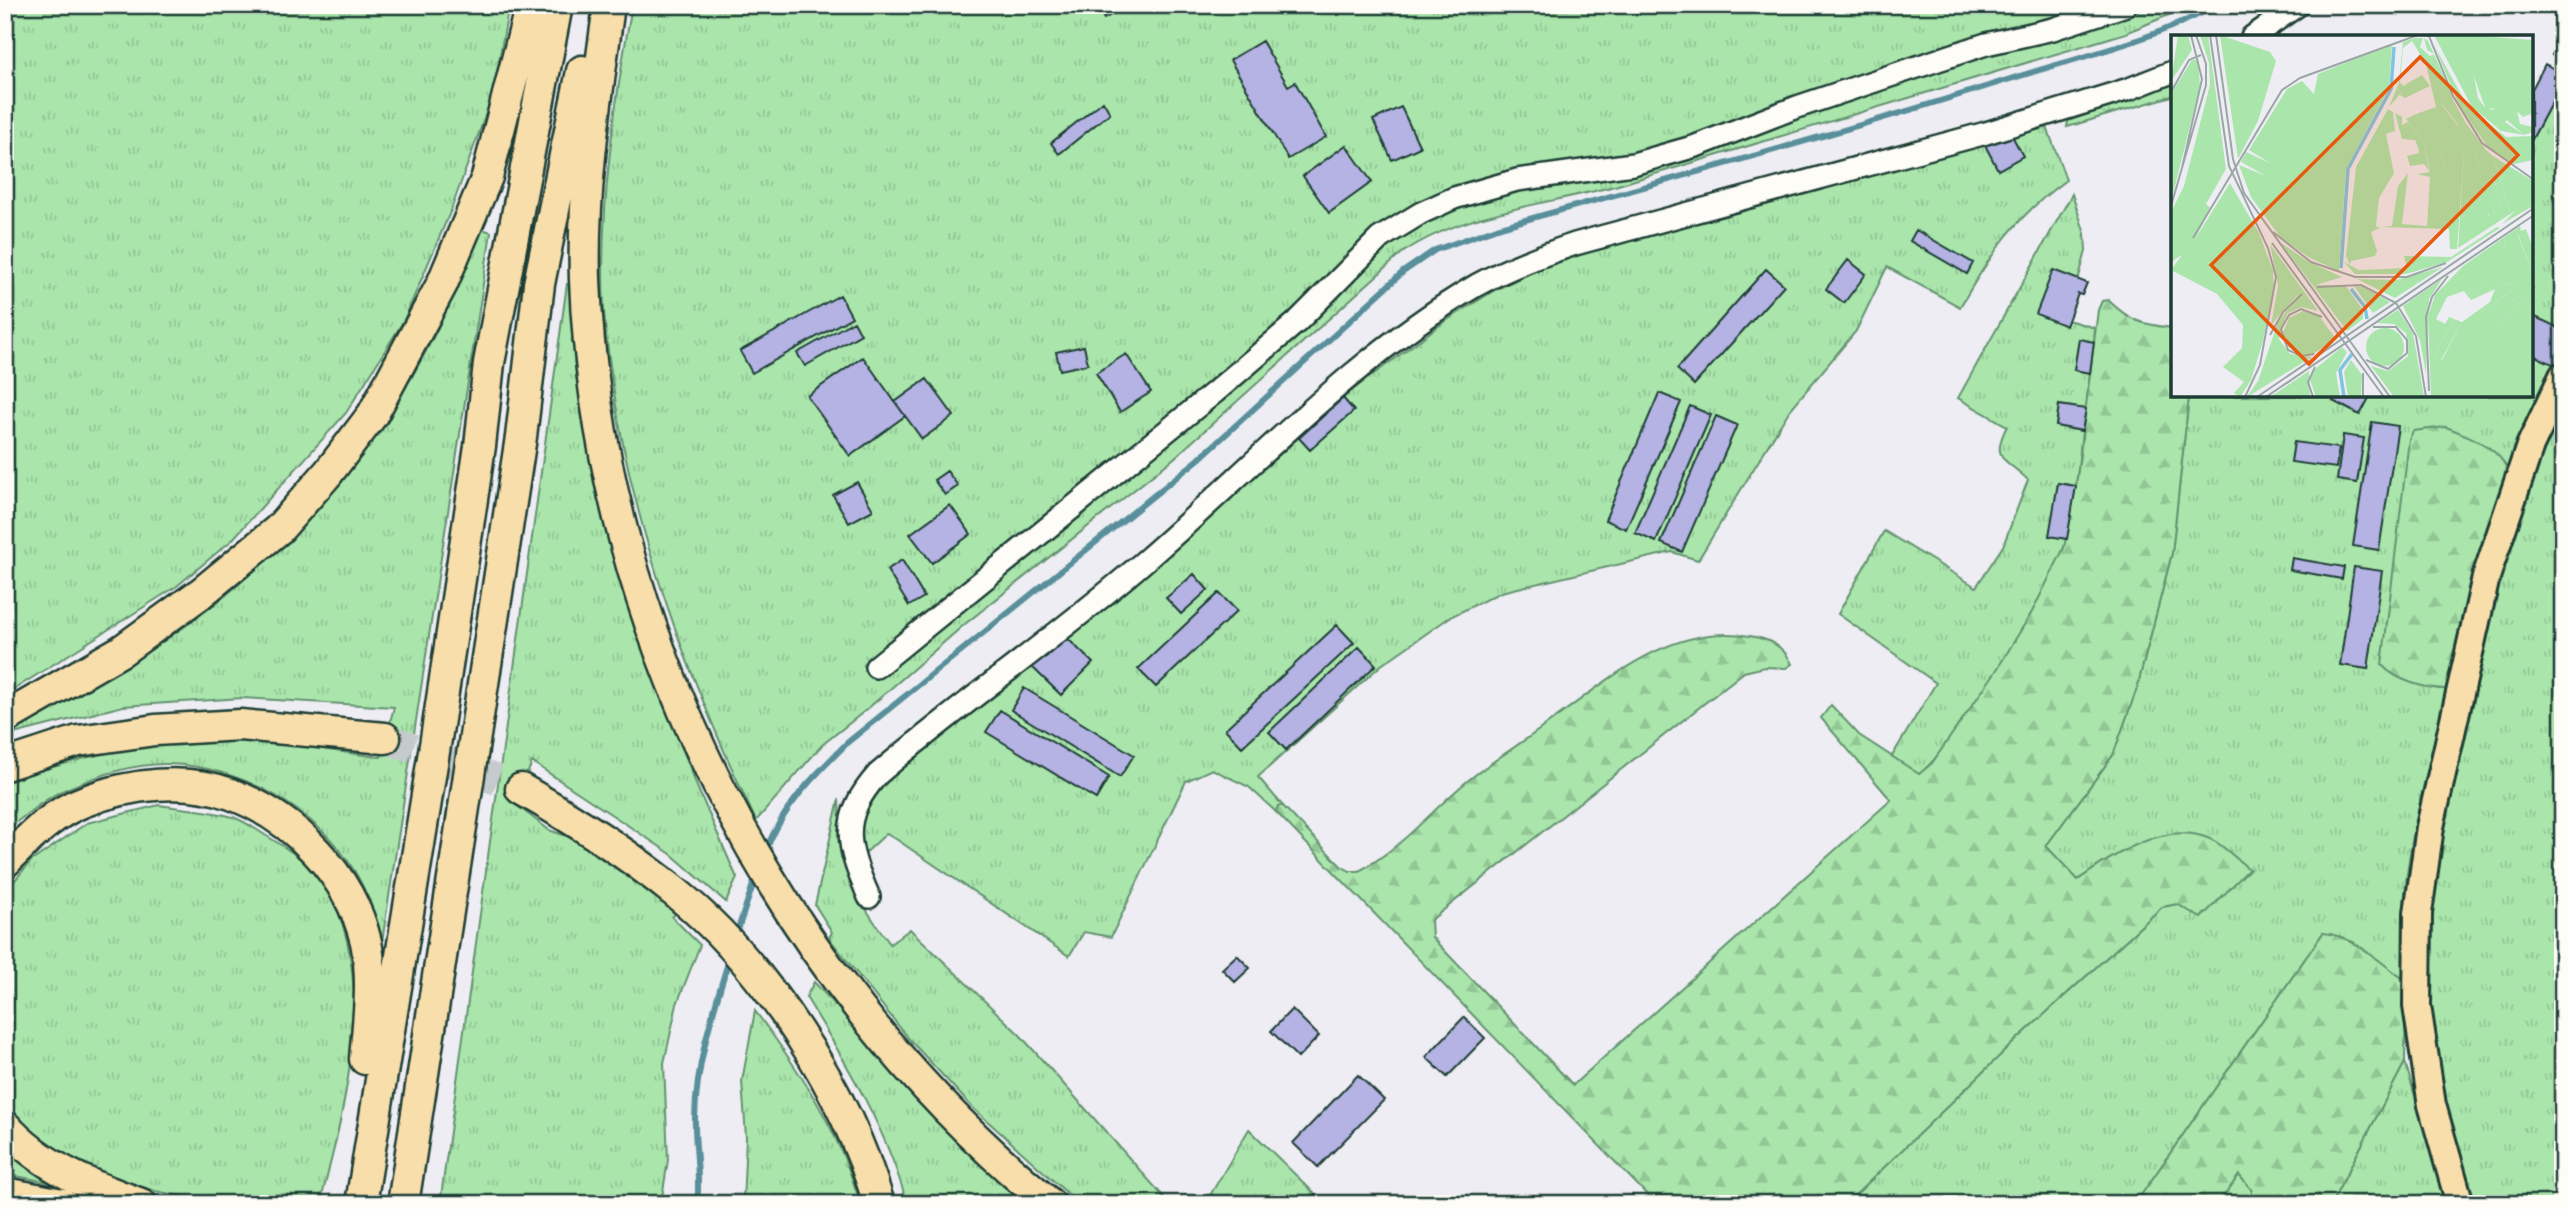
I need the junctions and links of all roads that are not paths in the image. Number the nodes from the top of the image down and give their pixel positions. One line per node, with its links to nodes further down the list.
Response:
1 (531, 5): 11 (highway)
2 (557, 5): 19 (highway)
3 (596, 5): 22 (highway)
4 (609, 5): 24 (highway)
5 (2126, 5): 10 (street)
6 (2298, 5): 7 (street)
7 (2255, 35)
8 (2171, 72): 16 (street)
9 (2563, 376): 25 (main road)
10 (876, 667)
11 (5, 718)
12 (385, 738): 13 (highway)
13 (5, 765)
14 (521, 789): 23 (highway)
15 (5, 862): 19 (highway)
16 (869, 897)
17 (5, 1126): 21 (highway)
18 (5, 1193): 20 (highway)
19 (361, 1203)
20 (62, 1204)
21 (141, 1204)
22 (403, 1204)
23 (879, 1204)
24 (1050, 1204)
25 (2460, 1204)

